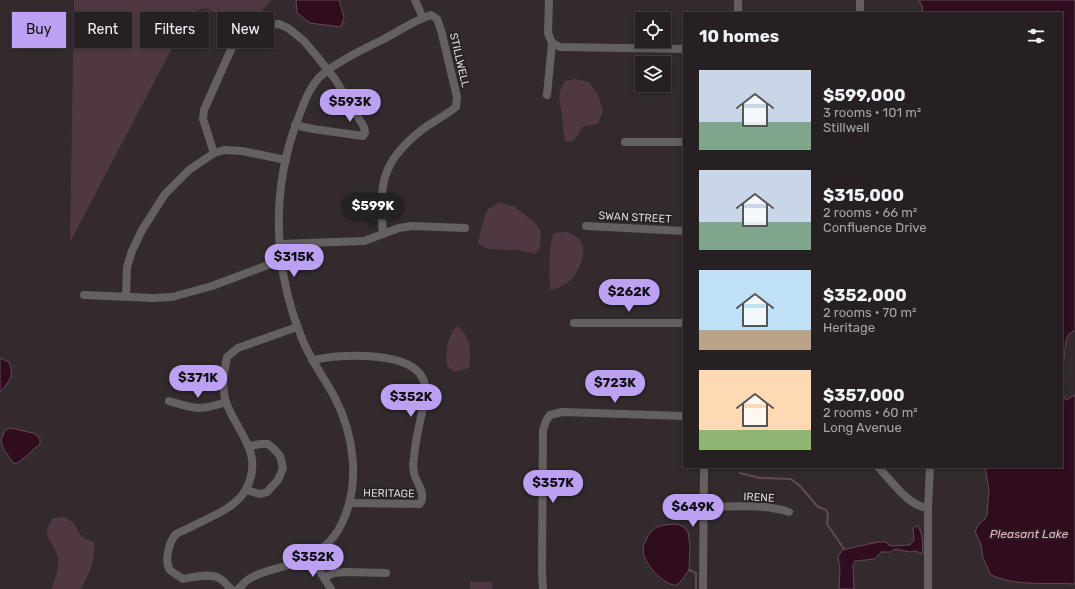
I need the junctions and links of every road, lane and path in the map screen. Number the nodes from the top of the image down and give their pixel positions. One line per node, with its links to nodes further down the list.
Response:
1 (415, 0): 7 (street)
2 (549, 0): 8 (street)
3 (738, 0): 5 (street)
4 (860, 0): 6 (street)
5 (738, 12)
6 (860, 12)
7 (423, 18): 10 (street); 20 (street, STILLWELL)
8 (552, 44): 9 (street); 11 (street)
9 (683, 49)
10 (328, 71): 12 (street); 12 (street); 15 (street)
11 (547, 95)
12 (296, 125): 16 (street)
13 (625, 142): 14 (street)
14 (683, 142)
15 (214, 153): 16 (street); 24 (street)
16 (286, 160): 21 (street)
17 (586, 226): 19 (street, SWAN STREET)
18 (465, 228): 20 (street)
19 (683, 231)
20 (382, 234): 21 (street)
21 (280, 244): 22 (street)
22 (281, 260): 24 (street); 27 (street)
23 (84, 295): 24 (street)
24 (126, 296)
25 (574, 323): 26 (street)
26 (683, 323)
27 (297, 327): 28 (street); 30 (street)
28 (312, 360): 37 (street); 37 (street, HERITAGE)
29 (169, 401): 30 (street)
30 (226, 402): 32 (street)
31 (683, 416): 47 (street)
32 (249, 446): 36 (street); 36 (street)
33 (704, 468): 38 (street)
34 (879, 468): 39 (street)
35 (930, 468): 39 (street)
36 (246, 490): 44 (street)
37 (349, 503): 41 (street)
38 (704, 507): 40 (street, IRENE); 48 (street)
39 (928, 508): 49 (street)
40 (789, 512)
41 (311, 557): 43 (street); 45 (street)
42 (386, 573): 43 (street)
43 (324, 578): 46 (street)
44 (231, 589)
45 (238, 589)
46 (331, 589)
47 (543, 589)
48 (703, 589)
49 (928, 589)

